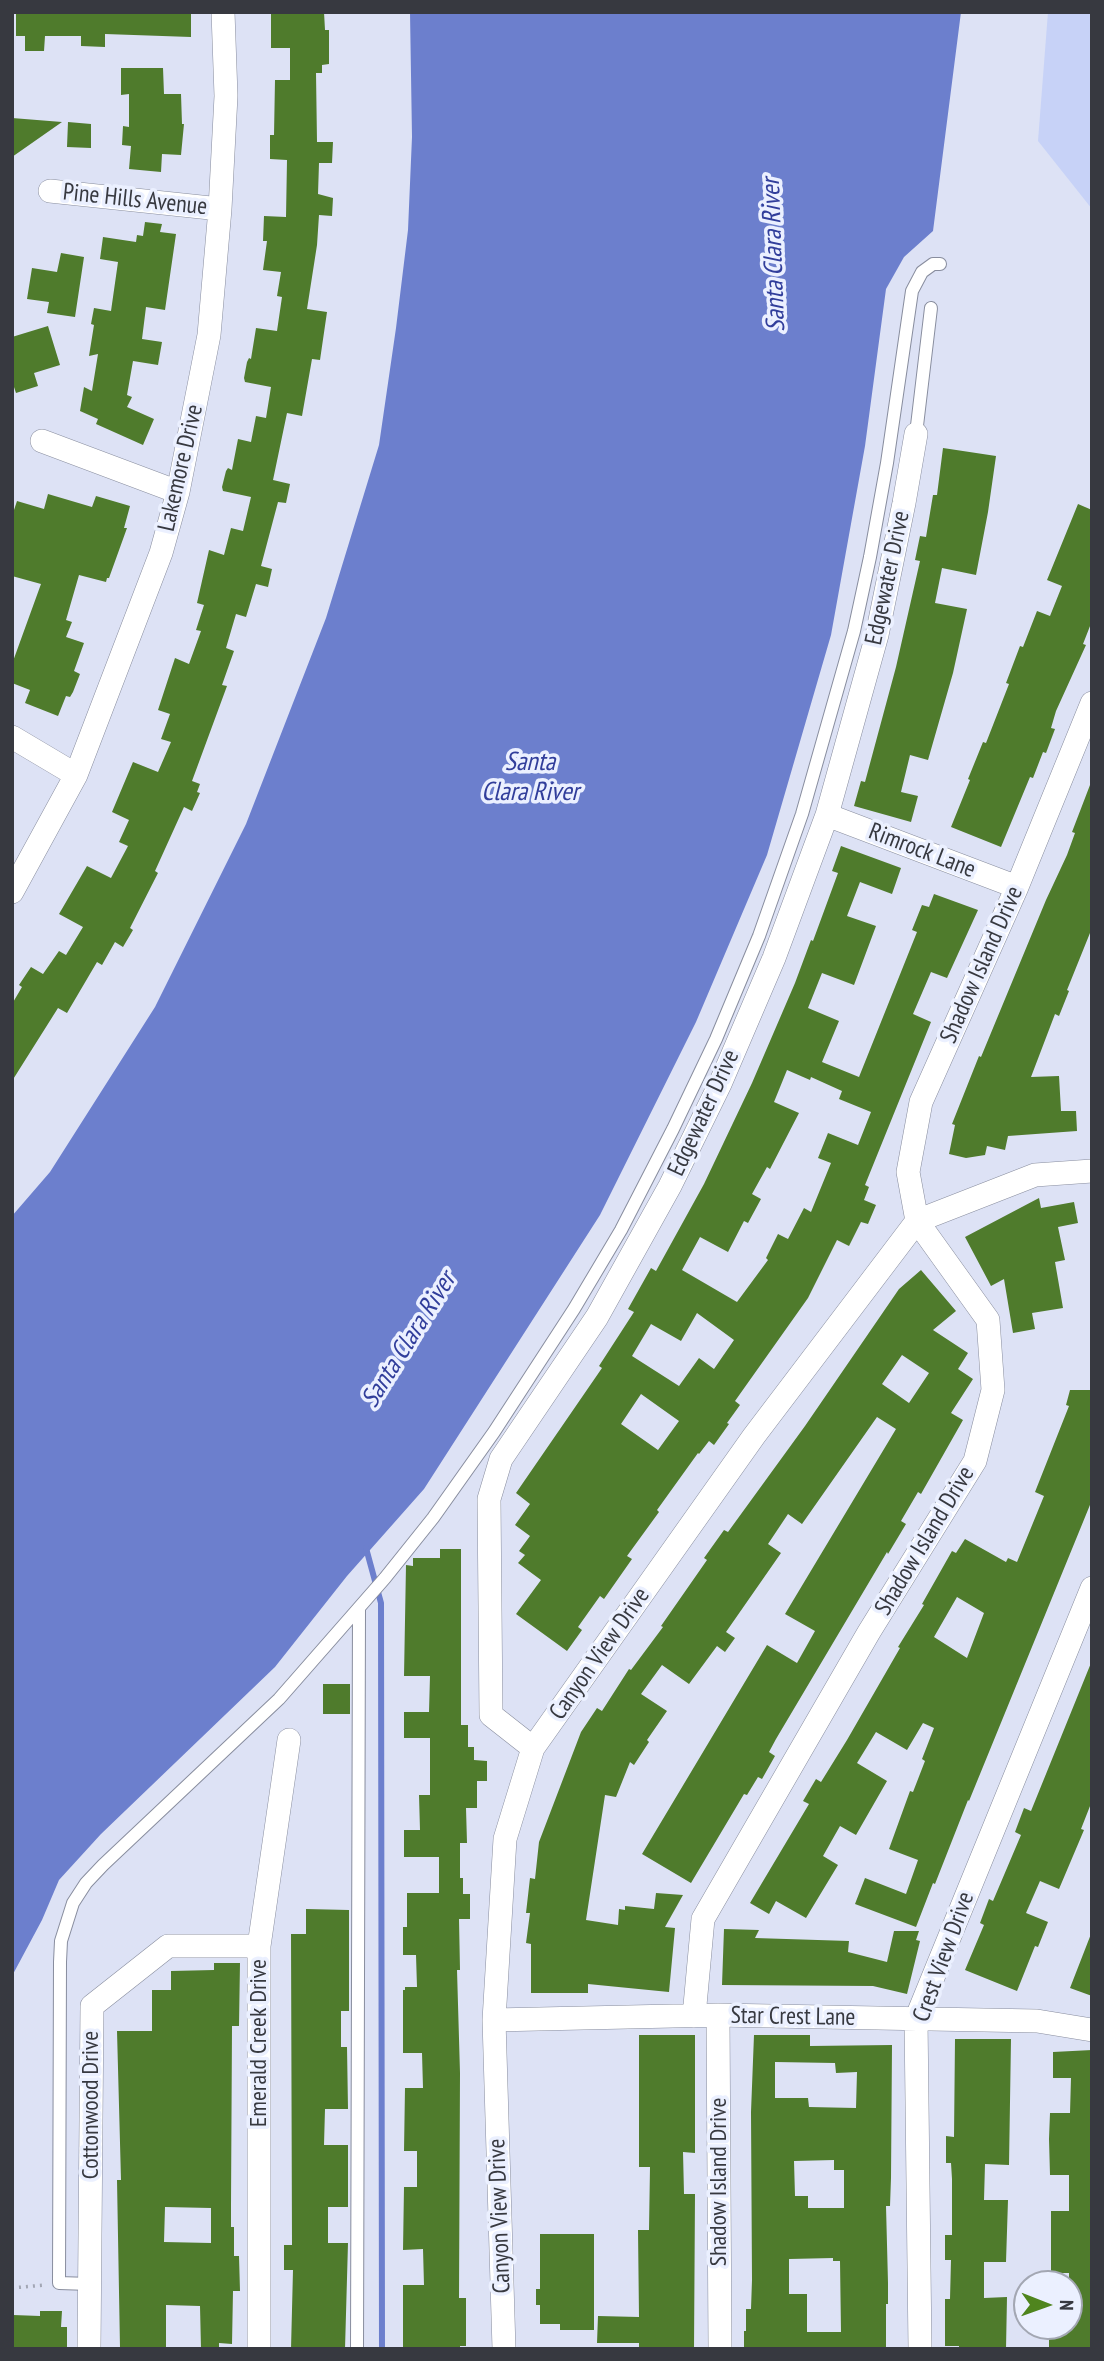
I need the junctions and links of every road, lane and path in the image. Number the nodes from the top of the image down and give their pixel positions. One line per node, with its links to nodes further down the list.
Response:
1 (223, 12): 3 (street, Lakemore Drive)
2 (50, 191): 3 (street, Pine Hills Avenue)
3 (220, 209): 8 (street, Lakemore Drive)
4 (940, 264): 12 (lane)
5 (931, 308): 6 (lane)
6 (916, 434): 13 (street, Edgewater Drive)
7 (42, 441): 8 (street)
8 (178, 492): 11 (street, Lakemore Drive)
9 (1092, 703): 14 (street, Shadow Island Drive)
10 (12, 737): 11 (street)
11 (76, 775): 15 (street, Lakemore Drive)
12 (802, 814): 13 (lane); 19 (lane)
13 (827, 815): 14 (street, Rimrock Lane); 21 (street, Edgewater Drive)
14 (1017, 887): 17 (street, Shadow Island Drive)
15 (12, 892)
16 (1092, 1171): 17 (street)
17 (917, 1221): 21 (street, Canyon View Drive); 24 (street, Shadow Island Drive)
18 (1092, 1588): 25 (street, Crest View Drive)
19 (362, 1605): 28 (lane); 33 (lane)
20 (289, 1740): 22 (street, Emerald Creek Drive)
21 (533, 1748): 26 (street, Canyon View Drive)
22 (259, 1945): 29 (street, Cottonwood Drive); 32 (street, Emerald Creek Drive)
23 (718, 2015): 24 (street, Star Crest Lane); 25 (street, Star Crest Lane); 35 (street, Shadow Island Drive)
24 (694, 2016): 26 (street, Star Crest Lane)
25 (916, 2019): 27 (street, Star Crest Lane); 36 (street, Crest View Drive)
26 (494, 2020): 34 (street, Canyon View Drive)
27 (1092, 2030)
28 (59, 2283): 29 (lane); 30 (path)
29 (90, 2284): 31 (street, Cottonwood Drive)
30 (12, 2288)
31 (89, 2349)
32 (259, 2349)
33 (357, 2349)
34 (504, 2349)
35 (719, 2349)
36 (920, 2349)

